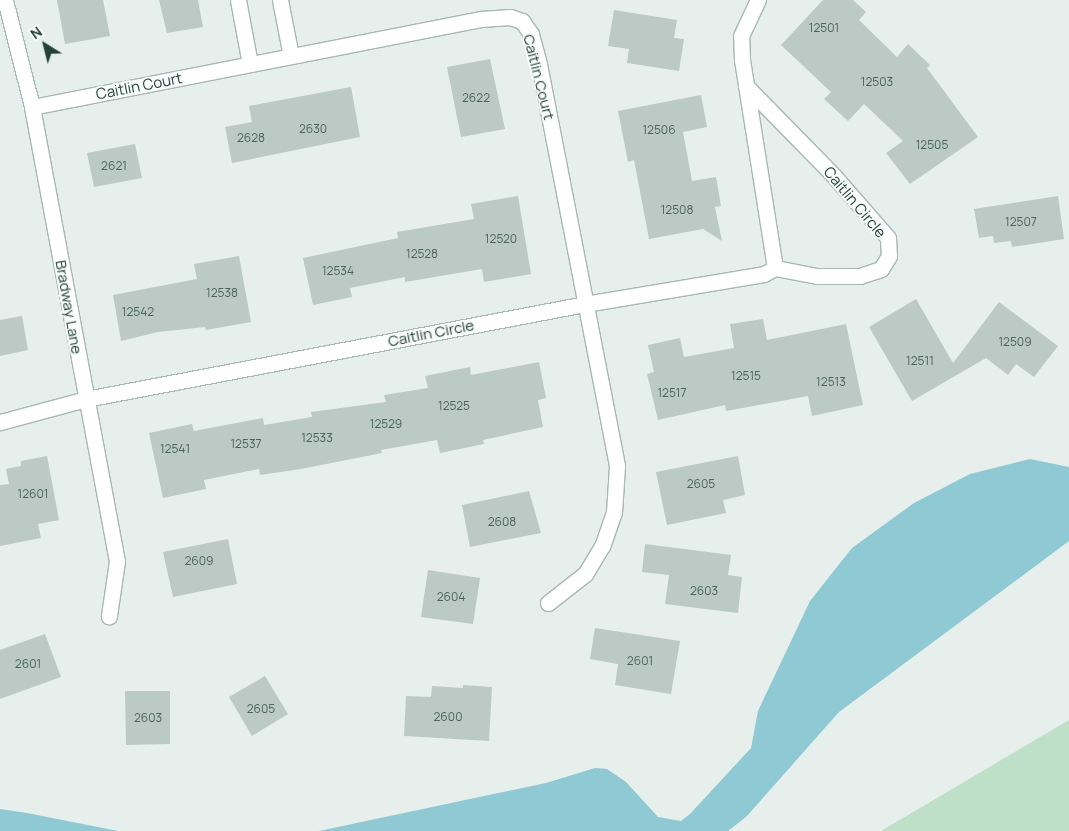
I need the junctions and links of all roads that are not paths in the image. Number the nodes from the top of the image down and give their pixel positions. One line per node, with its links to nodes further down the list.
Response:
1 (5, 0): 8 (street, Bradway Lane)
2 (238, 0): 6 (street)
3 (280, 0): 5 (street)
4 (758, 0): 7 (street)
5 (291, 56): 6 (street, Caitlin Court); 10 (street, Caitlin Court)
6 (250, 64): 8 (street, Caitlin Court)
7 (746, 86): 9 (street); 9 (street, Caitlin Circle)
8 (32, 107): 11 (street, Bradway Lane)
9 (775, 268): 10 (street, Caitlin Circle)
10 (585, 304): 11 (street, Caitlin Circle); 13 (street, Caitlin Court)
11 (86, 399): 12 (street, Caitlin Circle); 14 (street, Bradway Lane)
12 (0, 422)
13 (548, 603)
14 (109, 616)

